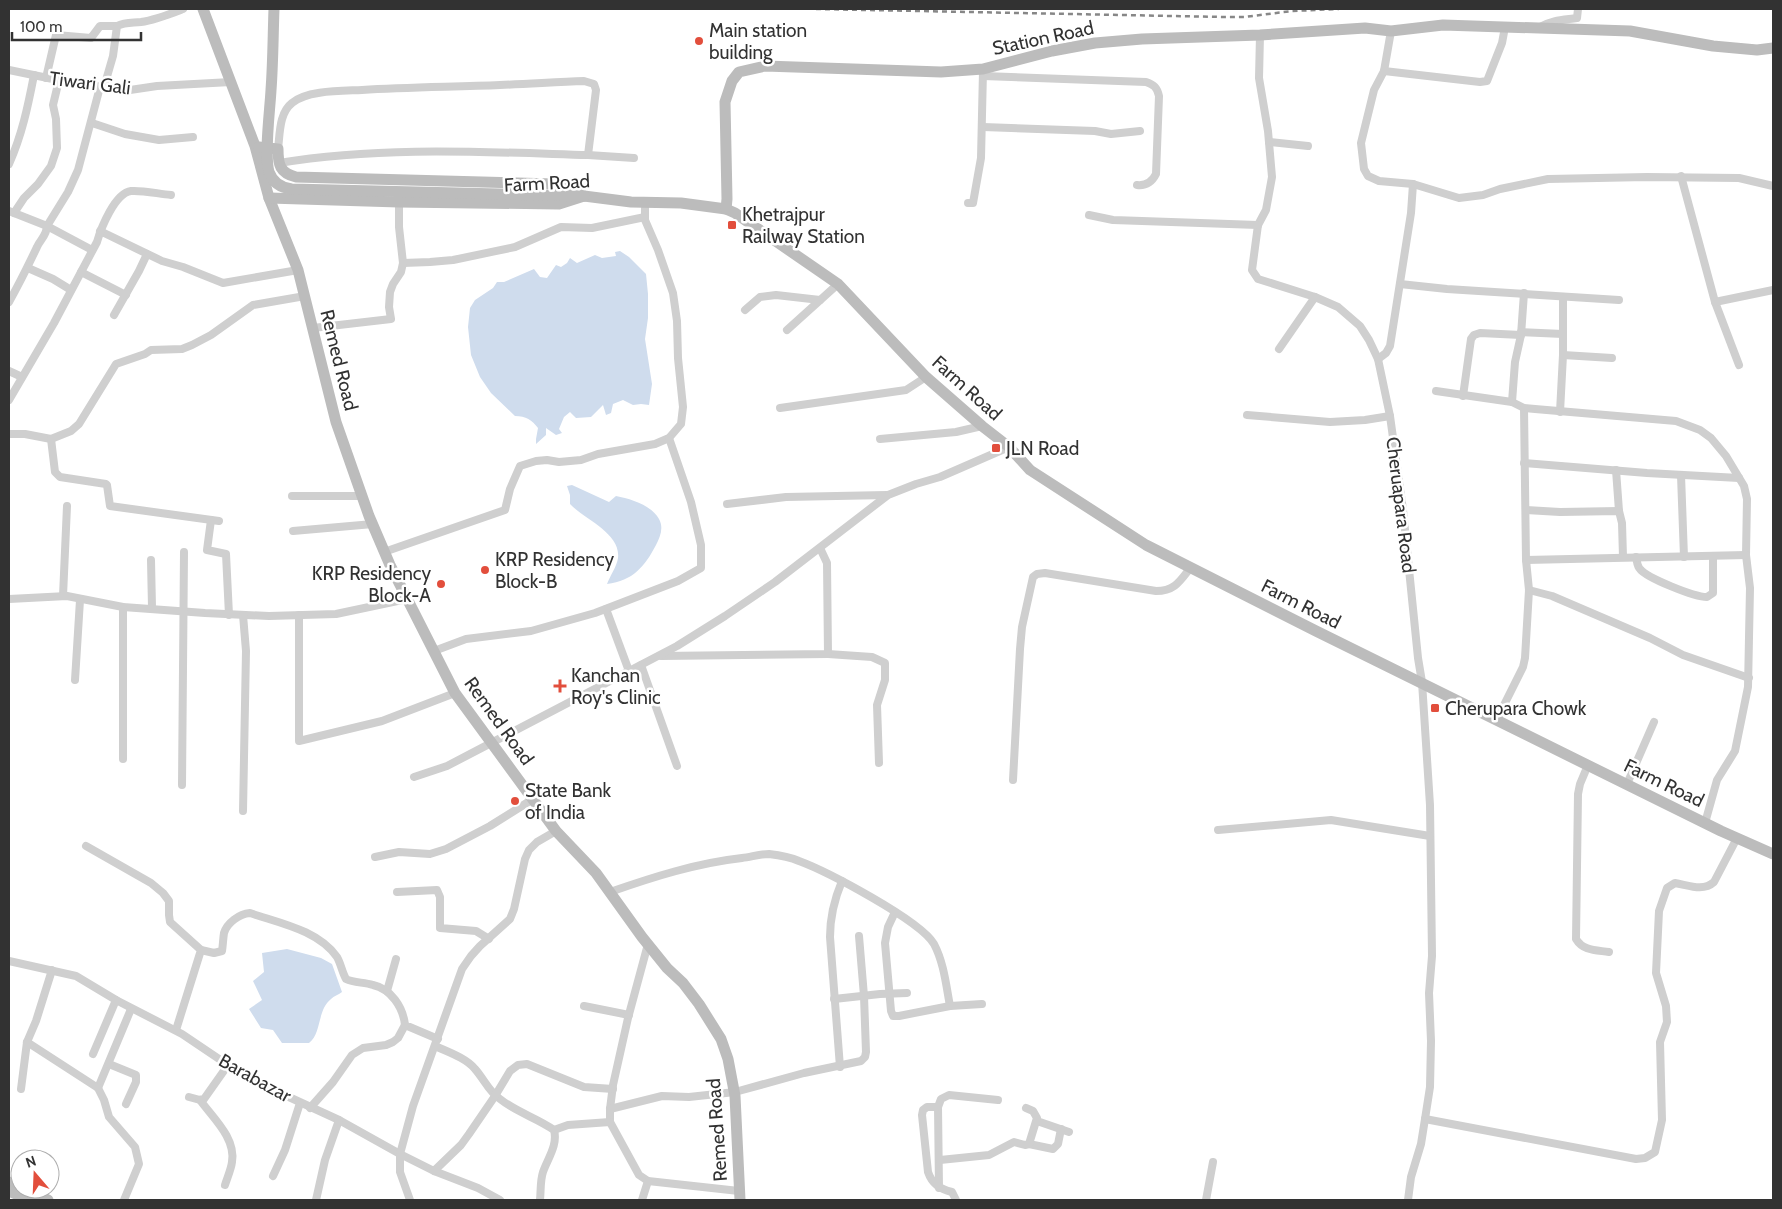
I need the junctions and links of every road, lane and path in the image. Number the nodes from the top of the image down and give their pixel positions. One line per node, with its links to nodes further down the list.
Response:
1 (183, 9): 5 (street)
2 (203, 9): 17 (street, Remed Road)
3 (274, 9): 36 (street, bridge)
4 (1578, 9): 7 (street)
5 (117, 26): 15 (street); 18 (street)
6 (1505, 26): 7 (street, Station Road); 8 (street, Station Road); 12 (street)
7 (1540, 27): 10 (street, Station Road)
8 (1390, 31): 9 (street, Station Road); 12 (street)
9 (1260, 36): 13 (street, Station Road); 23 (street, Cheruapara Road)
10 (1773, 48)
11 (9, 70): 14 (street, Tiwari Gali)
12 (1384, 71): 32 (street)
13 (983, 72): 20 (street); 33 (street); 41 (street, Station Road)
14 (34, 75): 15 (street, Tiwari Gali); 30 (street)
15 (46, 78): 16 (street, Tiwari Gali)
16 (58, 80): 18 (street, Tiwari Gali); 42 (street)
17 (231, 82): 18 (street, Tiwari Gali); 24 (street, Remed Road)
18 (102, 87): 19 (street)
19 (92, 123): 22 (street); 46 (street)
20 (983, 127): 21 (street); 40 (street)
21 (1140, 131)
22 (193, 137)
23 (1269, 142): 25 (street); 45 (street, Cheruapara Road)
24 (254, 146): 26 (street); 37 (street, Remed Road)
25 (1308, 146)
26 (278, 149): 27 (street); 29 (street)
27 (588, 155): 28 (street); 29 (street)
28 (634, 158)
29 (279, 163): 36 (street)
30 (9, 164)
31 (1681, 176): 32 (street); 34 (street); 66 (street)
32 (1413, 184): 55 (street)
33 (1137, 185)
34 (1773, 186)
35 (171, 195): 47 (street)
36 (584, 196): 38 (street, Farm Road); 39 (street, Farm Road)
37 (269, 198): 38 (street, Farm Road); 52 (street, Remed Road)
38 (399, 202): 50 (street)
39 (645, 202): 41 (street, Farm Road); 44 (street)
40 (968, 203)
41 (726, 209): 54 (street, Farm Road)
42 (12, 212): 46 (street)
43 (1089, 215): 45 (street)
44 (645, 217): 50 (street); 92 (street)
45 (1258, 225): 61 (street, Cheruapara Road)
46 (47, 226): 48 (street); 51 (street)
47 (100, 231): 48 (street); 49 (street)
48 (92, 250): 53 (street)
49 (147, 254): 52 (street); 59 (street)
50 (403, 263): 69 (street)
51 (28, 268): 56 (street); 65 (street)
52 (298, 270): 60 (street, Remed Road)
53 (81, 272): 56 (street); 59 (street)
54 (838, 284): 63 (street); 80 (street, Farm Road)
55 (1400, 284): 58 (street); 76 (street)
56 (71, 290): 79 (street)
57 (1773, 290): 66 (street)
58 (1524, 293): 62 (street); 71 (street)
59 (126, 295): 68 (street)
60 (305, 296): 69 (street, Remed Road); 93 (street)
61 (1315, 297): 73 (street); 76 (street, Cheruapara Road)
62 (1563, 297): 64 (street); 72 (street)
63 (820, 300): 67 (street); 70 (street)
64 (1619, 300)
65 (9, 302)
66 (1715, 302): 77 (street)
67 (745, 310)
68 (114, 315)
69 (313, 328): 102 (street, Remed Road)
70 (787, 330)
71 (1521, 333): 72 (street); 82 (street); 84 (street)
72 (1563, 334): 74 (street)
73 (1279, 349)
74 (1563, 355): 75 (street); 87 (street)
75 (1612, 358)
76 (1378, 359): 89 (street, Cheruapara Road)
77 (1739, 365)
78 (9, 372): 79 (street)
79 (22, 377): 83 (street)
80 (926, 377): 85 (street); 90 (street, Farm Road)
81 (1436, 391): 82 (street)
82 (1463, 396): 84 (street)
83 (9, 400)
84 (1512, 402): 86 (street)
85 (780, 408)
86 (1524, 408): 87 (street); 96 (street)
87 (1560, 412): 99 (street)
88 (1247, 415): 89 (street)
89 (1390, 416): 139 (street, Cheruapara Road)
90 (982, 426): 94 (street); 95 (street, Farm Road)
91 (9, 434): 93 (street)
92 (669, 438): 111 (street); 127 (street)
93 (51, 439): 129 (street)
94 (880, 439)
95 (1009, 447): 100 (street); 119 (street, Farm Road)
96 (1524, 463): 97 (street); 105 (street)
97 (1616, 470): 98 (street); 106 (street)
98 (1682, 475): 99 (street); 116 (street)
99 (1739, 478): 112 (street)
100 (888, 495): 103 (street); 109 (street)
101 (292, 496): 102 (street)
102 (362, 496): 107 (street, Remed Road)
103 (727, 504)
104 (67, 506): 121 (street)
105 (1526, 510): 106 (street); 118 (street)
106 (1619, 512): 113 (street)
107 (373, 524): 108 (street); 111 (street, Remed Road)
108 (293, 531)
109 (820, 548): 133 (street); 134 (street)
110 (184, 552): 128 (street)
111 (384, 552): 123 (street, Remed Road)
112 (1746, 555): 115 (street); 137 (street)
113 (1624, 557): 114 (street); 118 (street)
114 (1636, 557): 115 (street); 116 (street)
115 (1713, 557): 116 (street)
116 (1684, 558)
117 (151, 560): 126 (street)
118 (1526, 560): 120 (street)
119 (1191, 567): 139 (street, Farm Road); 149 (street)
120 (1528, 590): 137 (street); 141 (street)
121 (63, 596): 122 (street); 124 (street)
122 (9, 599)
123 (407, 599): 131 (street); 132 (street, Remed Road)
124 (80, 600): 125 (street); 138 (street)
125 (123, 607): 126 (street); 144 (street)
126 (152, 608): 128 (street)
127 (606, 609): 132 (street); 136 (street)
128 (183, 611): 129 (street); 151 (street)
129 (229, 615): 130 (street)
130 (243, 615): 131 (street); 153 (street)
131 (299, 616): 140 (street)
132 (434, 651): 140 (street, Remed Road)
133 (828, 654): 134 (street); 145 (street)
134 (659, 656): 135 (street)
135 (641, 665): 136 (street); 147 (street)
136 (629, 671): 143 (street)
137 (1749, 678): 154 (street)
138 (75, 680)
139 (1422, 682): 141 (street, Farm Road); 157 (street, Cheruapara Road)
140 (455, 693): 143 (street, Remed Road)
141 (1497, 719): 146 (street, Farm Road)
142 (1654, 722): 150 (street)
143 (492, 743): 148 (street); 152 (street, Remed Road)
144 (123, 759)
145 (879, 763)
146 (1588, 764): 150 (street, Farm Road); 170 (street)
147 (677, 766)
148 (414, 777)
149 (1013, 780)
150 (1627, 784): 154 (street, Farm Road)
151 (182, 785)
152 (533, 798): 156 (street, Remed Road); 161 (street)
153 (242, 811)
154 (1705, 823): 158 (street, Farm Road)
155 (1218, 830): 157 (street)
156 (556, 831): 164 (street, Remed Road); 167 (street)
157 (1430, 836): 207 (street, Cheruapara Road)
158 (1737, 838): 160 (street, Farm Road); 207 (street)
159 (86, 846): 169 (street)
160 (1773, 854)
161 (375, 857)
162 (842, 881): 164 (street); 165 (street); 178 (street)
163 (397, 892): 167 (street)
164 (610, 892): 168 (street, Remed Road)
165 (895, 912): 176 (street); 182 (street)
166 (858, 936): 177 (street)
167 (489, 938): 188 (street)
168 (648, 944): 184 (street); 196 (street, Remed Road)
169 (201, 950): 174 (street); 186 (street)
170 (1609, 952)
171 (396, 959): 174 (street)
172 (9, 961): 173 (street, Barabazar)
173 (52, 970): 179 (street, Barabazar); 187 (street)
174 (387, 991): 185 (street)
175 (907, 993): 176 (street)
176 (889, 994): 177 (street); 182 (street)
177 (864, 996): 178 (street); 192 (street)
178 (834, 999): 192 (street)
179 (116, 1000): 183 (street, Barabazar); 189 (street)
180 (982, 1004): 182 (street)
181 (584, 1006): 184 (street)
182 (950, 1006)
183 (131, 1008): 186 (street, Barabazar); 190 (street)
184 (629, 1015): 194 (street)
185 (405, 1025): 188 (street); 204 (street)
186 (176, 1030): 191 (street, Barabazar)
187 (27, 1042): 193 (street); 195 (street)
188 (437, 1043): 197 (street); 213 (street)
189 (93, 1054)
190 (109, 1064): 193 (street); 202 (street)
191 (228, 1065): 199 (street); 201 (street, Barabazar)
192 (840, 1067): 196 (street)
193 (98, 1088): 224 (street)
194 (612, 1089): 197 (street); 206 (street)
195 (21, 1090)
196 (735, 1092): 206 (street); 222 (street, Remed Road)
197 (495, 1096): 211 (street); 216 (street)
198 (189, 1098): 199 (street)
199 (200, 1100): 219 (street)
200 (998, 1100): 203 (street)
201 (300, 1102): 204 (street, Barabazar); 217 (street)
202 (126, 1104)
203 (938, 1107): 214 (street); 220 (street)
204 (310, 1108): 208 (street, Barabazar)
205 (1026, 1108): 209 (street)
206 (610, 1109): 210 (street)
207 (1425, 1119): 232 (street, Cheruapara Road)
208 (339, 1120): 213 (street, Barabazar); 225 (street)
209 (1037, 1121): 212 (street); 212 (street)
210 (610, 1122): 211 (street); 218 (street)
211 (554, 1130): 228 (street)
212 (1030, 1144): 214 (street)
213 (400, 1154): 216 (street, Barabazar); 226 (street)
214 (940, 1160): 220 (street)
215 (1213, 1162): 231 (street)
216 (434, 1171): 227 (street, Barabazar)
217 (272, 1176)
218 (648, 1181): 222 (street); 229 (street)
219 (225, 1185)
220 (939, 1188): 230 (street)
221 (9, 1191): 223 (street)
222 (740, 1196)
223 (29, 1200)
224 (124, 1200)
225 (316, 1200)
226 (410, 1200)
227 (500, 1200)
228 (540, 1200)
229 (642, 1200)
230 (956, 1200)
231 (1206, 1200)
232 (1408, 1200)

